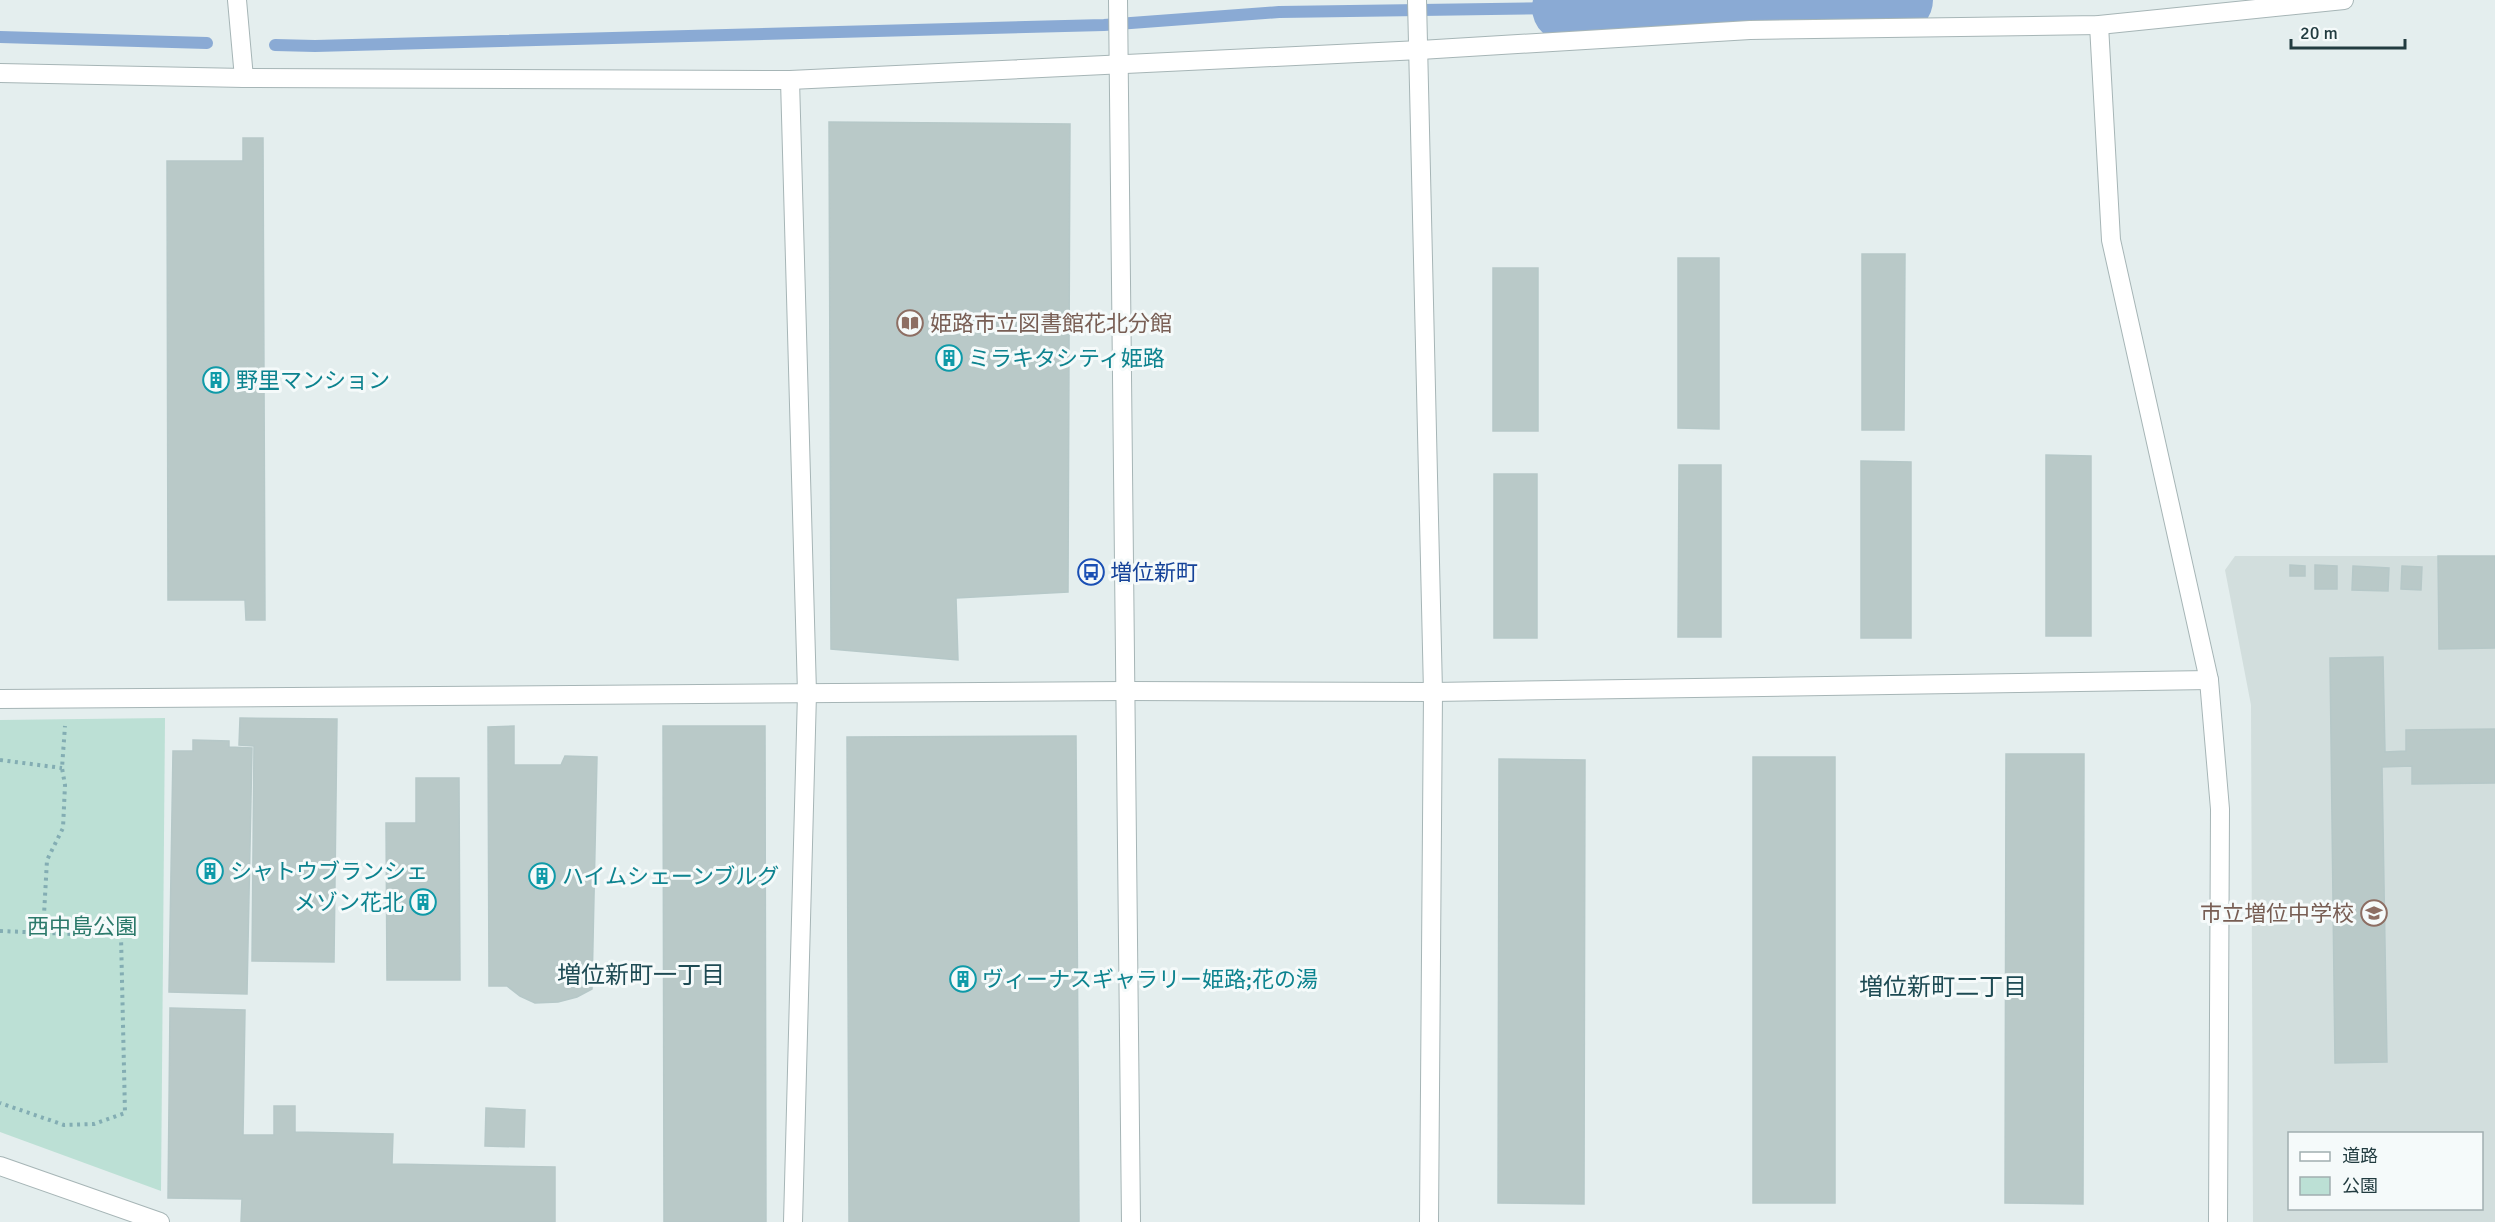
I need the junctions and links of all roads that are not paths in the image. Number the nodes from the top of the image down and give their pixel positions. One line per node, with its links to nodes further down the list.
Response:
1 (237, 0): 9 (street)
2 (1118, 0): 7 (street)
3 (1417, 0): 6 (street)
4 (2344, 0): 5 (street)
5 (2098, 25): 6 (street); 11 (street)
6 (1420, 50): 7 (street); 13 (street)
7 (1120, 64): 10 (street); 12 (street)
8 (0, 73): 9 (street)
9 (243, 78): 10 (street)
10 (790, 80): 14 (street)
11 (2209, 680): 13 (street); 21 (street)
12 (1126, 691): 13 (street); 14 (street); 19 (street)
13 (1433, 692): 20 (street)
14 (807, 693): 15 (street); 18 (street)
15 (0, 699)
16 (0, 1166): 17 (street)
17 (160, 1222)
18 (794, 1222)
19 (1131, 1222)
20 (1429, 1222)
21 (2218, 1222)

